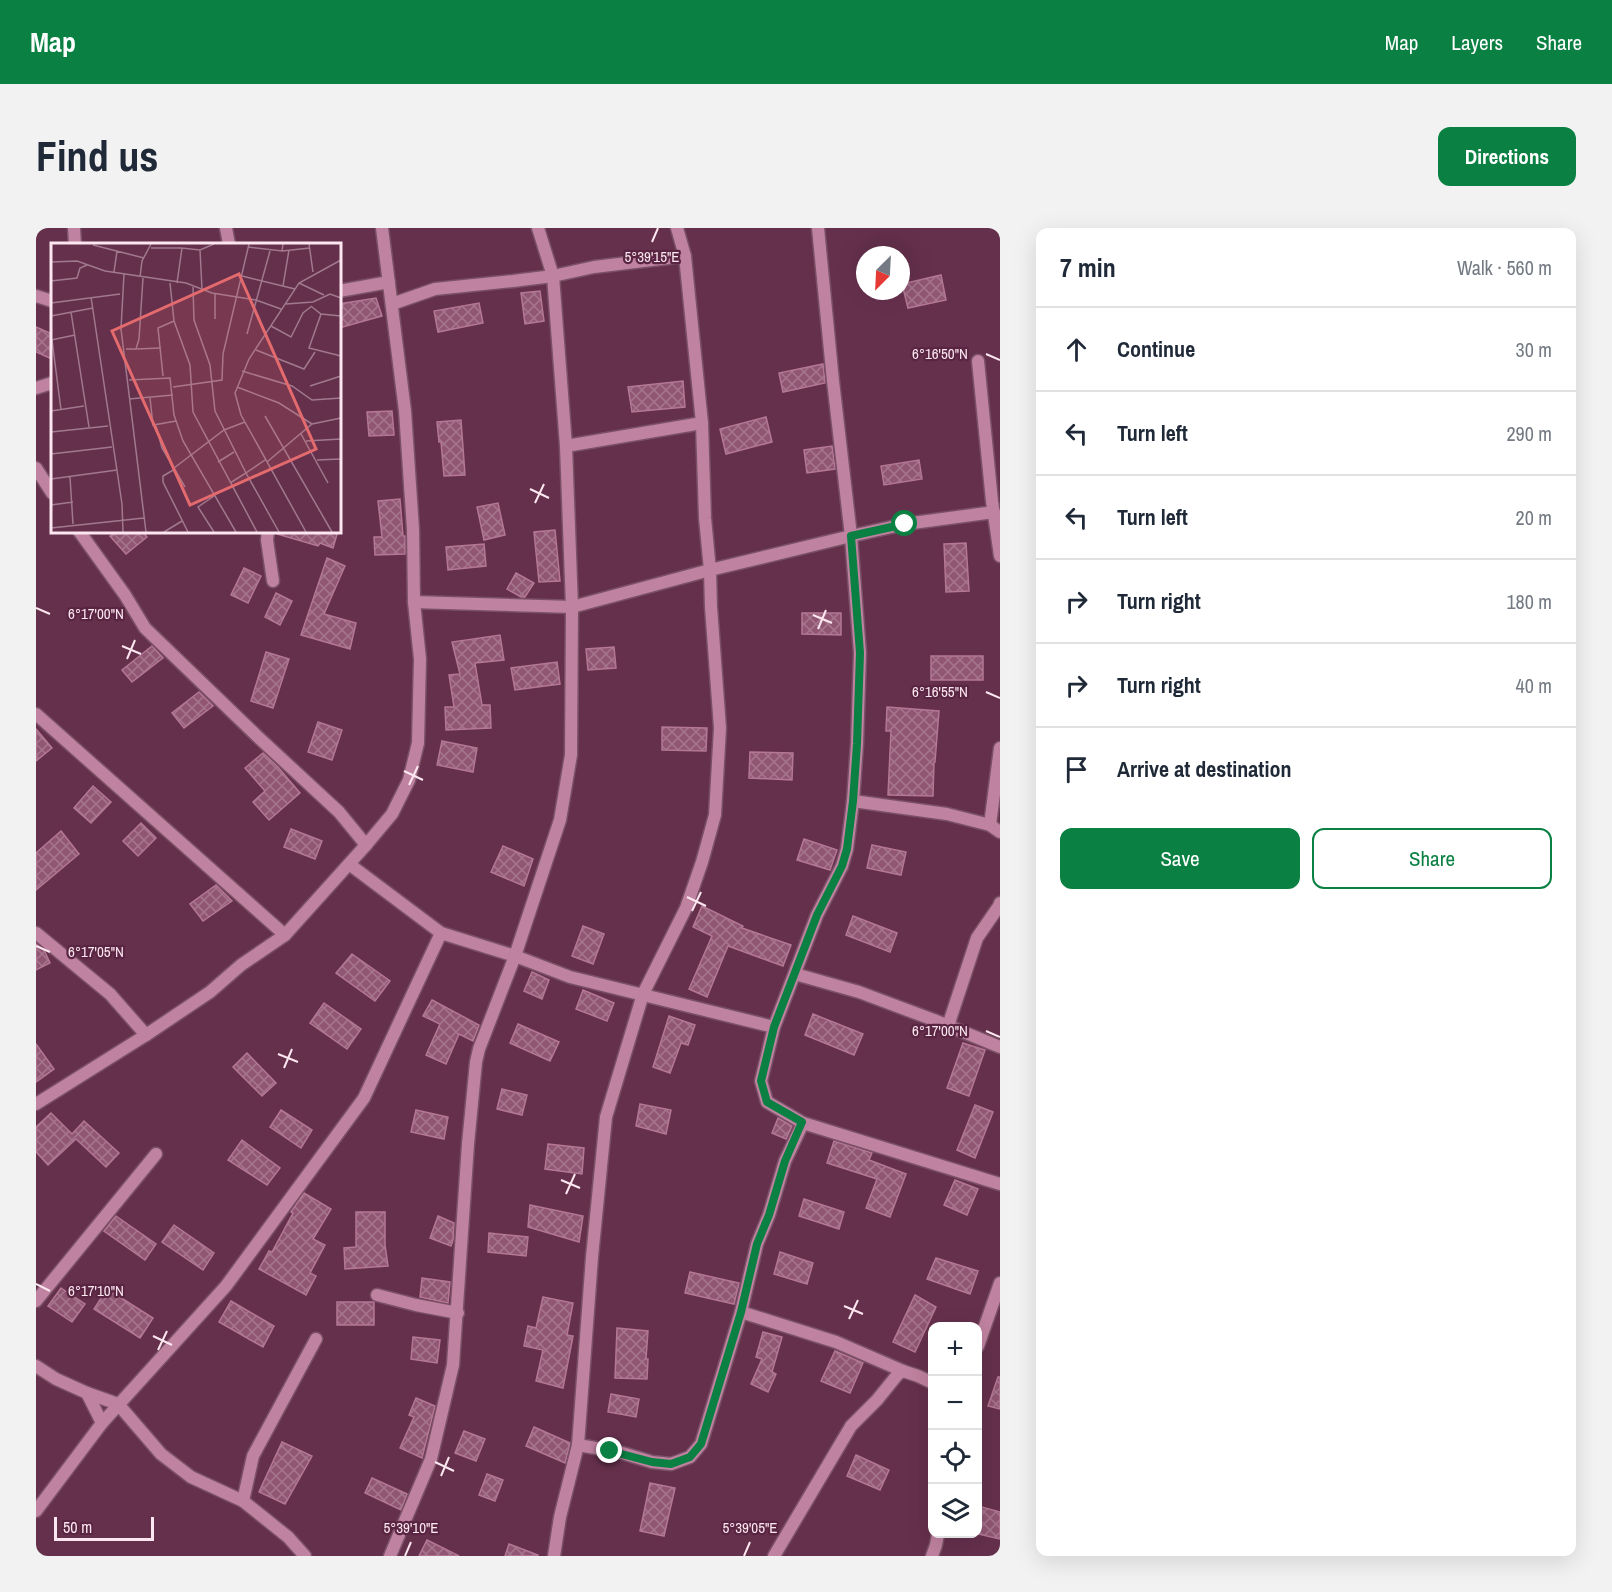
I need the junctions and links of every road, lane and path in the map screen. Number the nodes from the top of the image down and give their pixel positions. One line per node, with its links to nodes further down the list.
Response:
1 (74, 228): 7 (street)
2 (226, 228): 8 (street)
3 (382, 228): 11 (street)
4 (538, 228): 10 (street)
5 (677, 228): 9 (street)
6 (818, 228): 26 (street)
7 (75, 243)
8 (229, 243)
9 (685, 256): 10 (street); 19 (street)
10 (553, 276): 15 (street); 20 (street)
11 (389, 282): 12 (street); 15 (street)
12 (340, 291)
13 (36, 296): 14 (street)
14 (51, 301)
15 (392, 304): 30 (street)
16 (978, 361): 23 (street)
17 (51, 383): 18 (street)
18 (36, 388)
19 (702, 423): 20 (street); 28 (street)
20 (566, 446): 31 (street)
21 (36, 468): 22 (street)
22 (51, 491)
23 (995, 504): 26 (street); 27 (street)
24 (80, 532): 36 (street)
25 (268, 532): 29 (street)
26 (851, 536): 28 (street); 34 (street)
27 (1000, 556)
28 (710, 570): 31 (street); 44 (street)
29 (273, 581)
30 (414, 602): 31 (street); 36 (street)
31 (572, 607): 42 (street)
32 (36, 714): 41 (street)
33 (1000, 748): 35 (street)
34 (853, 801): 35 (street); 43 (street)
35 (995, 828)
36 (366, 845): 37 (street)
37 (349, 864): 40 (street); 41 (street)
38 (1000, 903): 45 (street)
39 (36, 933): 47 (street)
40 (441, 933): 42 (street); 64 (street)
41 (285, 935): 47 (street)
42 (515, 956): 44 (street); 57 (street)
43 (795, 974): 45 (street); 46 (street)
44 (643, 994): 46 (street); 66 (street)
45 (948, 1026): 48 (street)
46 (774, 1027): 50 (street)
47 (146, 1035): 49 (street)
48 (1000, 1047)
49 (36, 1104)
50 (802, 1122): 52 (street); 56 (street)
51 (156, 1154): 55 (street)
52 (1000, 1184)
53 (1000, 1283): 58 (street)
54 (377, 1295): 57 (street)
55 (36, 1302)
56 (741, 1312): 61 (street); 66 (street)
57 (458, 1313): 71 (street)
58 (982, 1335)
59 (316, 1339): 67 (street)
60 (36, 1366): 63 (street)
61 (903, 1371): 62 (street); 73 (street)
62 (928, 1381)
63 (87, 1393): 64 (street); 65 (street)
64 (118, 1404): 65 (street); 67 (street)
65 (102, 1423): 68 (street)
66 (578, 1445): 72 (street)
67 (243, 1502): 70 (street)
68 (36, 1511)
69 (937, 1538): 74 (street)
70 (305, 1556)
71 (390, 1556)
72 (554, 1556)
73 (774, 1556)
74 (932, 1556)

